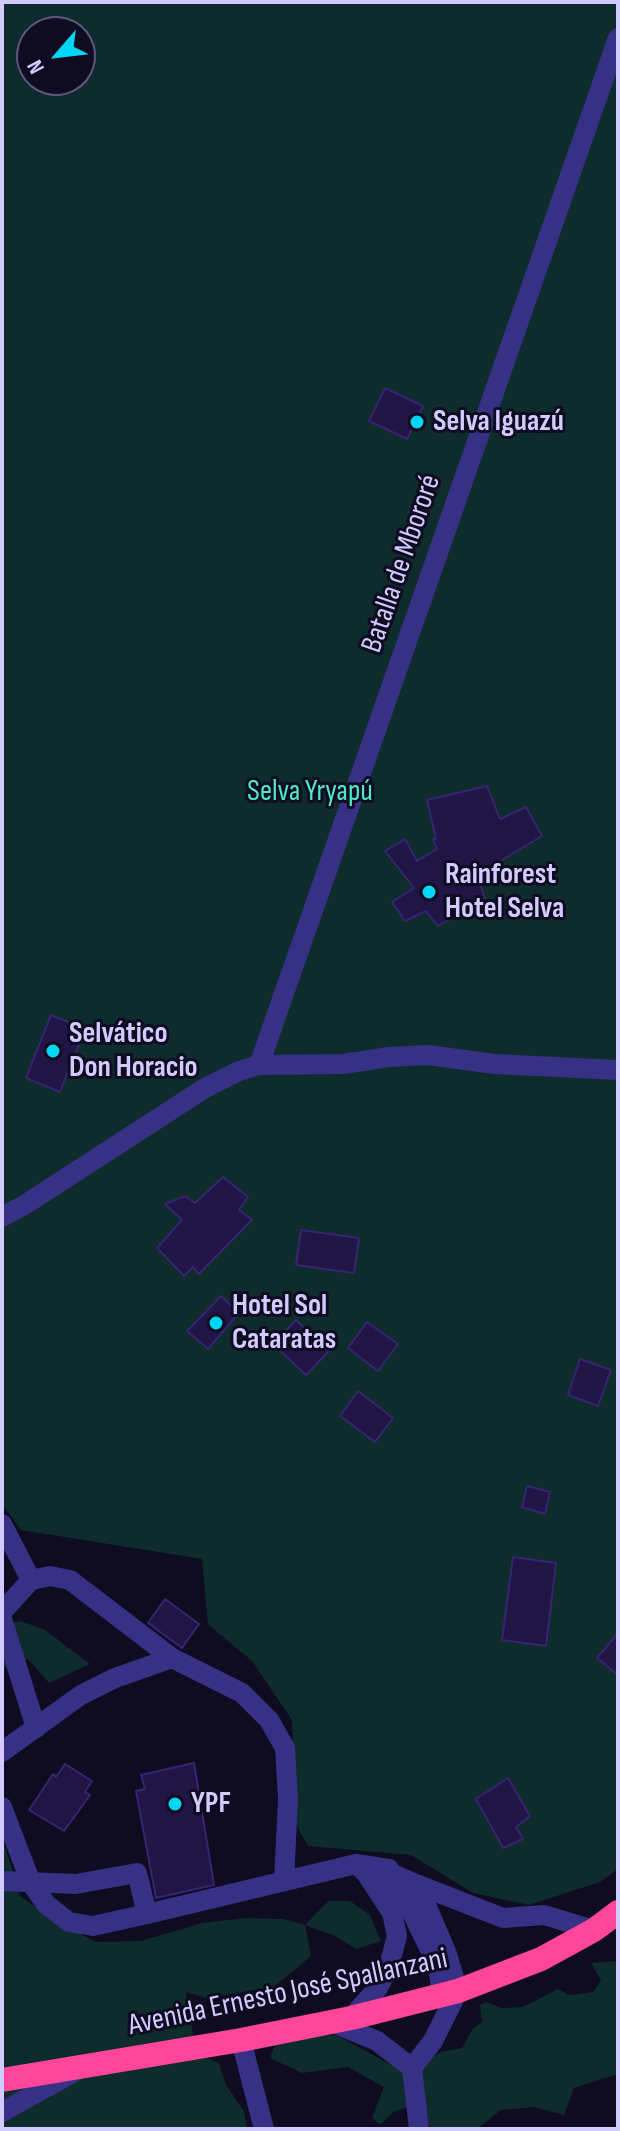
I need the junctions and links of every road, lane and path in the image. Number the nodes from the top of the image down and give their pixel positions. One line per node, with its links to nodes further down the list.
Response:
1 (618, 38): 2 (street, Batalla de Mbororé)
2 (259, 1065): 3 (street); 4 (street)
3 (618, 1070)
4 (2, 1217)
5 (2, 1524): 6 (street)
6 (31, 1580): 7 (street); 9 (street)
7 (2, 1612)
8 (2, 1619): 10 (street)
9 (172, 1658): 10 (street); 16 (street)
10 (36, 1728): 11 (street)
11 (2, 1752)
12 (2, 1807): 18 (street)
13 (356, 1864): 14 (street); 16 (street); 23 (street)
14 (389, 1871): 17 (street); 22 (street)
15 (2, 1881): 18 (street)
16 (284, 1881): 20 (street)
17 (411, 1882): 21 (street); 22 (street)
18 (31, 1883): 20 (street); 20 (street)
19 (618, 1912): 21 (highway, Avenida Ernesto José Spallanzani)
20 (147, 1914)
21 (594, 1930): 22 (highway, Avenida Ernesto José Spallanzani)
22 (450, 1994): 23 (highway, Avenida Ernesto José Spallanzani); 26 (street)
23 (341, 2020): 24 (highway, Avenida Ernesto José Spallanzani); 26 (street)
24 (241, 2040): 25 (highway, Avenida Ernesto José Spallanzani); 29 (street)
25 (83, 2067): 27 (highway, Avenida Ernesto José Spallanzani); 28 (street)
26 (412, 2068): 30 (street)
27 (2, 2080)
28 (2, 2112)
29 (264, 2129)
30 (419, 2129)

